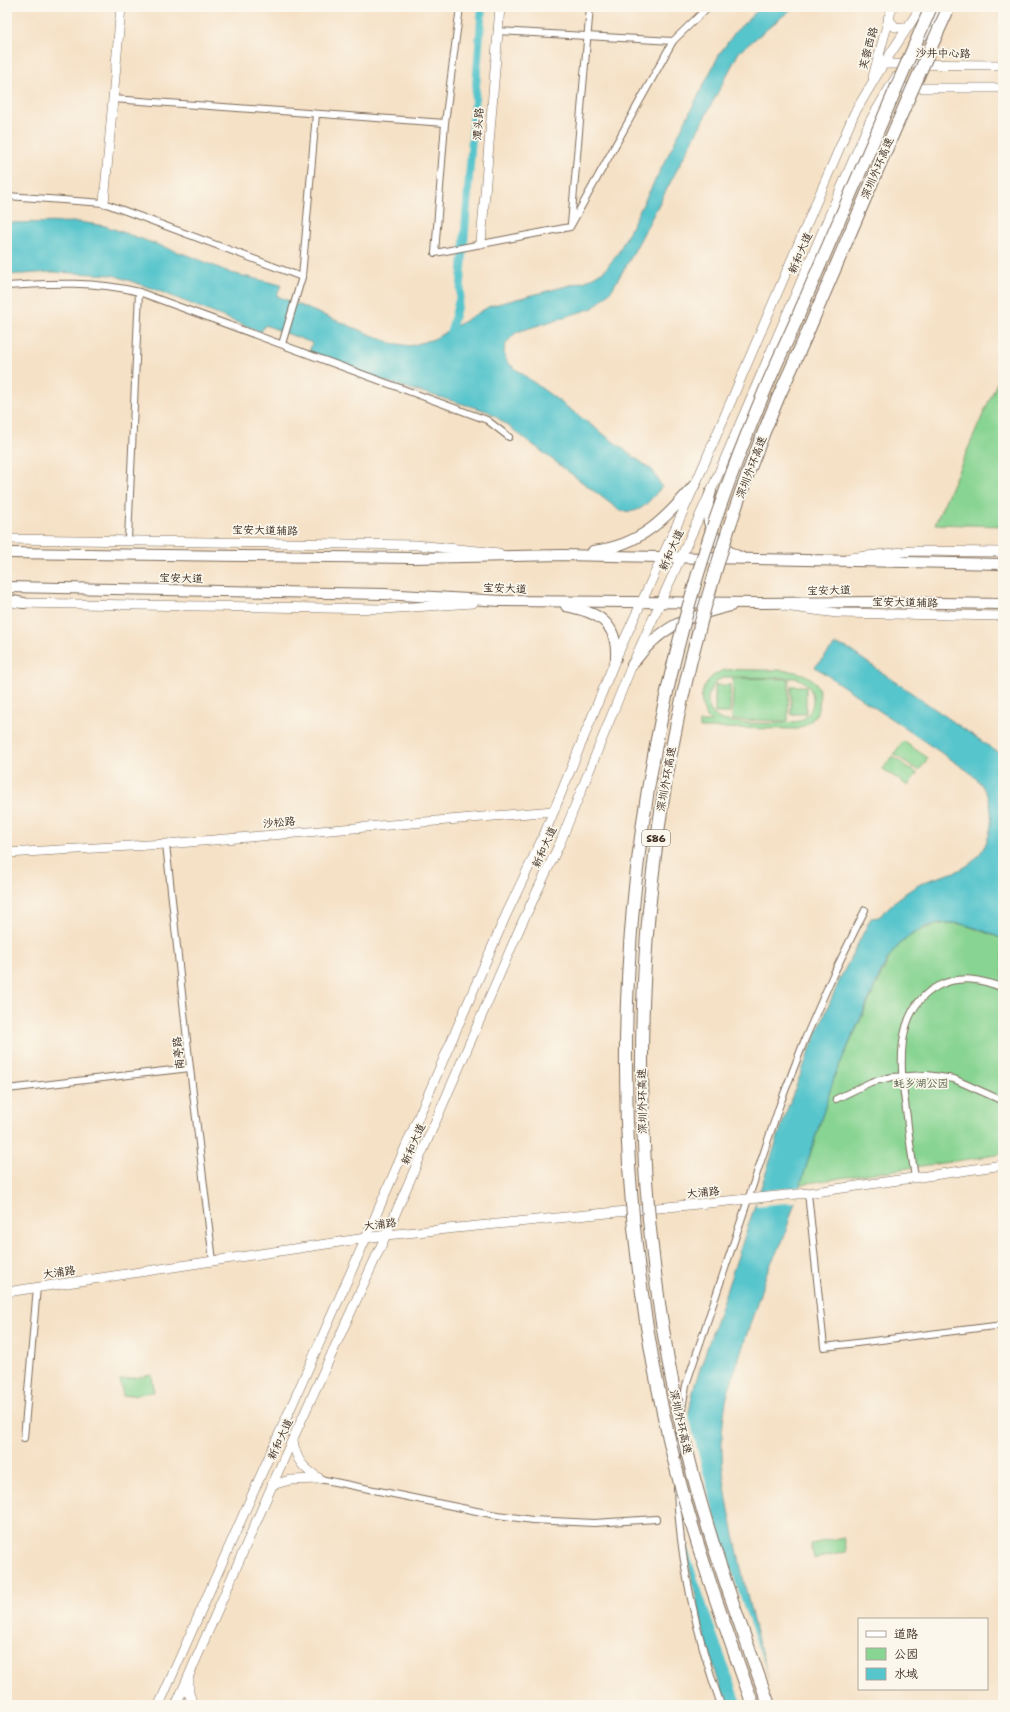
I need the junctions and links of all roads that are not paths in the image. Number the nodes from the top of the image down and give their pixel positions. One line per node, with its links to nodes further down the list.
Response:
1 (120, 7): 22 (main road)
2 (460, 7): 24 (street)
3 (500, 7): 13 (main road, 潭头路)
4 (590, 7): 14 (street)
5 (708, 7): 15 (street)
6 (892, 7): 11 (main road, 芙蓉西路)
7 (921, 7): 12 (main road, 新和大道)
8 (931, 7): 91 (highway, 深圳外环高速 / S86, bridge)
9 (945, 7): 17 (main road, 新和大道)
10 (949, 7): 92 (highway, 深圳外环高速 / S86, bridge)
11 (888, 18): 12 (main road, 芙蓉西路); 19 (main road, 芙蓉西路)
12 (906, 28): 16 (main road, 新和大道)
13 (497, 31): 14 (street); 28 (main road, 潭头路)
14 (588, 36): 15 (street); 27 (street)
15 (673, 42): 27 (street)
16 (884, 64): 17 (main road, 沙井中心路); 19 (main road, 新和大道)
17 (904, 64): 18 (main road, 沙井中心路); 20 (main road, 新和大道)
18 (1003, 65)
19 (871, 85): 34 (main road, 新和大道)
20 (889, 88): 21 (main road); 35 (main road, 新和大道)
21 (1003, 88)
22 (113, 99): 23 (street); 26 (main road)
23 (316, 114): 24 (street); 29 (street)
24 (445, 124): 28 (street)
25 (7, 196): 26 (street)
26 (104, 203): 29 (street)
27 (570, 227): 28 (street)
28 (482, 243)
29 (302, 277): 32 (street)
30 (7, 286): 31 (street)
31 (139, 292): 32 (street); 37 (street)
32 (282, 344): 33 (street)
33 (509, 437)
34 (696, 483): 41 (main road); 42 (main road, 新和大道)
35 (711, 491): 43 (main road, 新和大道); 44 (main road)
36 (7, 539): 37 (main road, 宝安大道辅路)
37 (128, 539): 40 (main road, 宝安大道辅路)
38 (1003, 552): 45 (main road)
39 (7, 553): 40 (main road, 宝安大道)
40 (522, 555): 41 (main road, 宝安大道)
41 (562, 555): 42 (main road, 宝安大道)
42 (662, 558): 43 (main road, 宝安大道); 51 (main road, 新和大道)
43 (681, 558): 44 (main road, 宝安大道); 52 (main road, 新和大道)
44 (746, 558): 45 (main road, 宝安大道)
45 (833, 560): 46 (main road, 宝安大道)
46 (1003, 564)
47 (7, 587): 49 (main road, 宝安大道)
48 (7, 600): 54 (main road)
49 (501, 601): 50 (main road, 宝安大道); 54 (main road)
50 (542, 601): 51 (main road, 宝安大道); 59 (main road)
51 (642, 601): 52 (main road, 宝安大道); 59 (main road, 新和大道)
52 (661, 601): 55 (main road, 宝安大道); 60 (main road, 新和大道)
53 (7, 603): 54 (main road)
54 (24, 603)
55 (745, 603): 56 (main road, 宝安大道); 60 (main road)
56 (759, 603): 57 (main road, 宝安大道); 58 (main road, 宝安大道辅路)
57 (1003, 604)
58 (1003, 616)
59 (616, 658): 61 (main road, 新和大道)
60 (632, 665): 75 (main road, 新和大道)
61 (554, 811): 62 (main road, 沙松路); 76 (main road, 新和大道)
62 (166, 844): 63 (main road, 沙松路); 66 (street, 南亭路)
63 (7, 853)
64 (865, 910): 74 (street)
65 (1003, 988): 67 (street)
66 (190, 1068): 68 (street); 77 (street, 南亭路)
67 (901, 1076): 69 (street); 70 (street); 72 (street)
68 (7, 1089)
69 (836, 1099)
70 (1003, 1101)
71 (1003, 1165): 72 (main road)
72 (915, 1178): 73 (main road)
73 (808, 1193): 74 (main road, 大浦路); 80 (street)
74 (753, 1199): 75 (main road, 大浦路); 90 (street)
75 (386, 1235): 76 (main road, 大浦路); 82 (main road, 新和大道)
76 (366, 1238): 77 (main road, 大浦路); 87 (main road, 新和大道)
77 (213, 1261): 78 (main road, 大浦路)
78 (37, 1287): 79 (main road, 大浦路); 81 (street)
79 (7, 1292)
80 (1003, 1325)
81 (24, 1438)
82 (293, 1440): 83 (main road); 84 (main road, 新和大道)
83 (320, 1479): 84 (main road); 85 (street)
84 (272, 1485): 86 (main road, 新和大道)
85 (656, 1519)
86 (189, 1674): 88 (main road, 新和大道); 89 (main road)
87 (159, 1705)
88 (176, 1705)
89 (193, 1705)
90 (721, 1705)
91 (753, 1705)
92 (769, 1705)

